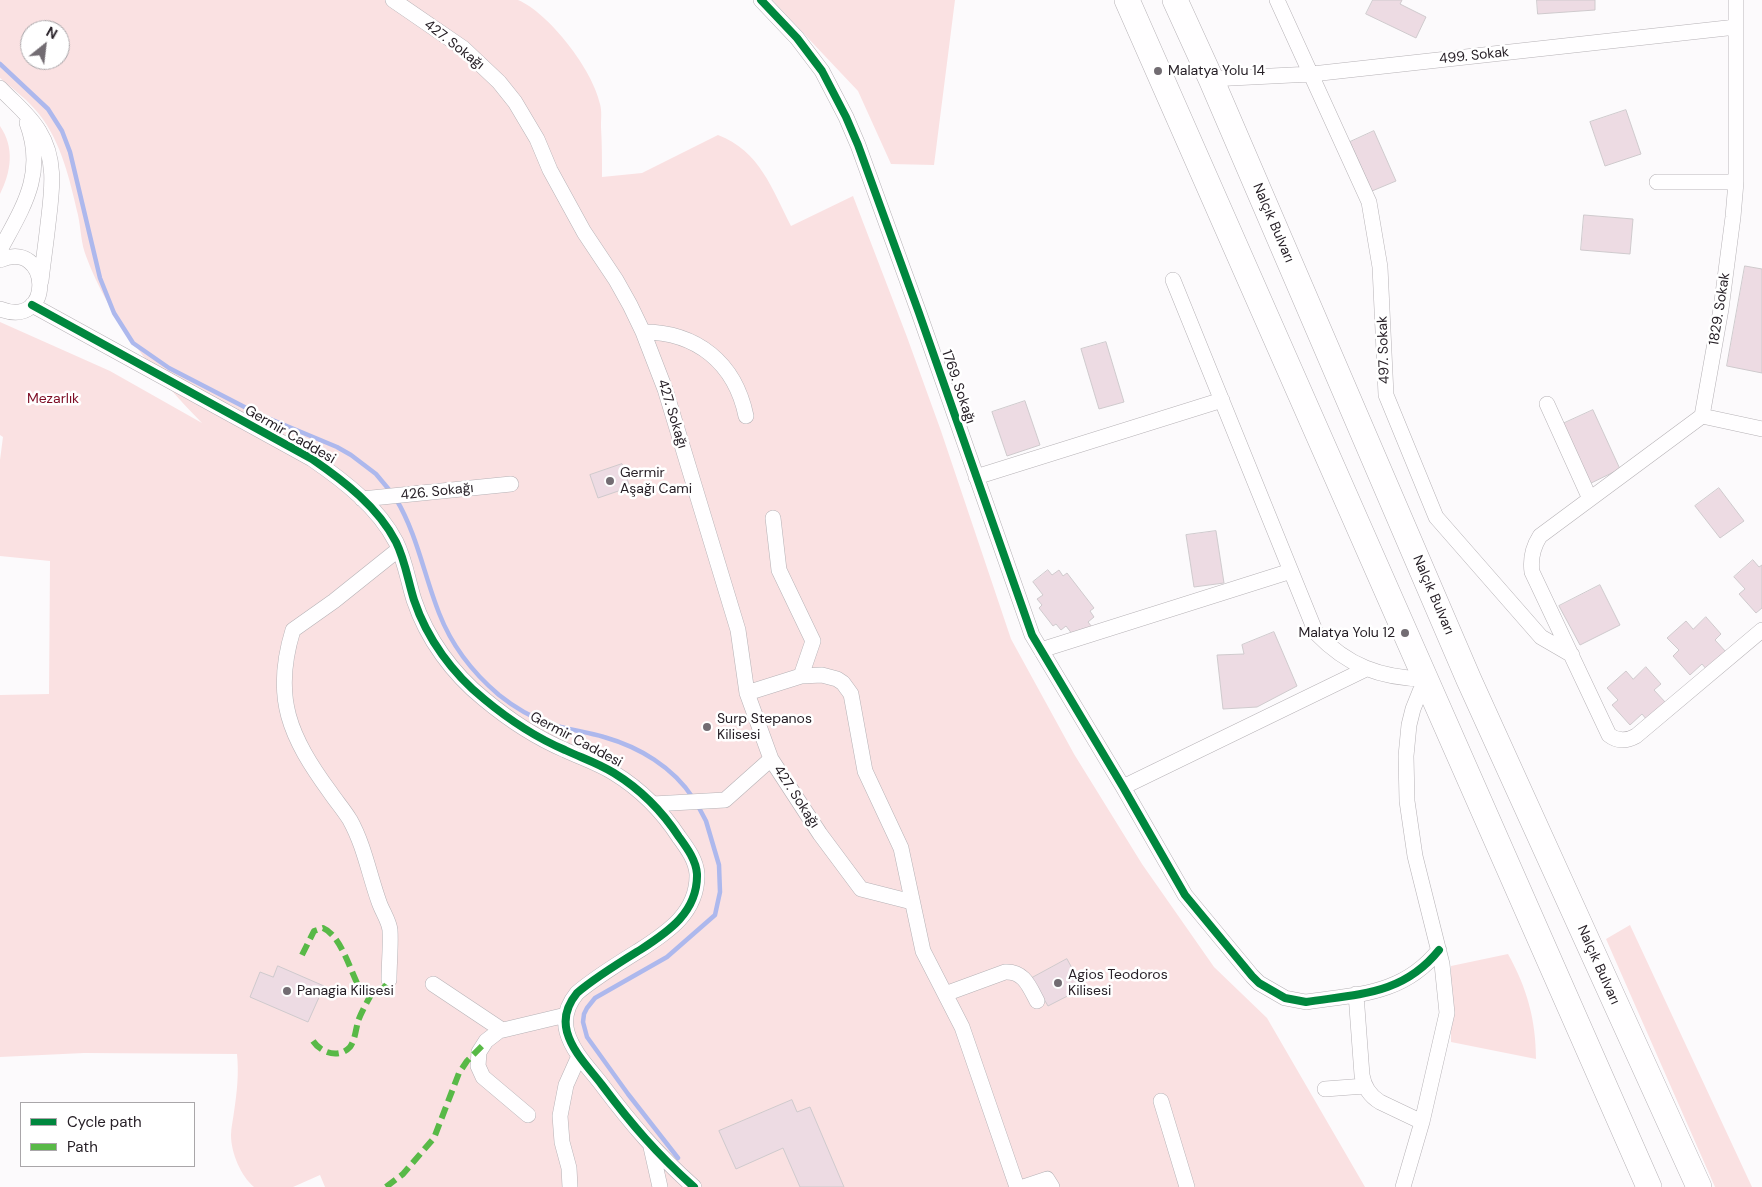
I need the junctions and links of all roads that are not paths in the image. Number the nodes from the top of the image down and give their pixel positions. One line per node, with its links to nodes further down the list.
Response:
1 (393, 0): 20 (street, 427. Sokağı)
2 (761, 0): 26 (street, 1769. Sokağı)
3 (1127, 0): 38 (highway)
4 (1174, 0): 9 (highway, Nalçık Bulvarı)
5 (1277, 0): 8 (street, 497. Sokak)
6 (1736, 0): 7 (street, 1829. Sokak)
7 (1736, 27): 8 (street, 499. Sokak); 13 (street, 1829. Sokak)
8 (1312, 74): 9 (street, 499. Sokak); 35 (street, 497. Sokak)
9 (1211, 79): 68 (highway, Nalçık Bulvarı)
10 (0, 88): 11 (street)
11 (20, 108): 14 (street); 17 (street)
12 (1657, 182): 13 (street)
13 (1736, 182): 24 (street, 1829. Sokak)
14 (0, 250)
15 (0, 260): 17 (street)
16 (1173, 280): 21 (street)
17 (41, 281): 18 (street)
18 (32, 305): 19 (street); 28 (street, Germir Caddesi)
19 (0, 309)
20 (643, 332): 23 (street); 39 (street, 427. Sokağı)
21 (1222, 400): 26 (street); 32 (street)
22 (1547, 404): 29 (street)
23 (746, 416)
24 (1702, 416): 25 (street); 29 (street)
25 (1762, 429)
26 (976, 477): 34 (street, 1769. Sokağı)
27 (511, 484): 28 (street, 426. Sokağı)
28 (362, 499): 31 (street, Germir Caddesi)
29 (1590, 499): 35 (street)
30 (772, 518): 37 (street)
31 (399, 549): 42 (street, Germir Caddesi); 45 (street)
32 (1291, 571): 34 (street); 36 (street)
33 (1762, 630): 35 (street)
34 (1041, 650): 41 (street, 1769. Sokağı)
35 (1572, 655)
36 (1366, 669): 38 (street); 41 (street)
37 (800, 676): 39 (street); 43 (street)
38 (1425, 680): 44 (street); 67 (highway)
39 (747, 693): 40 (street, 427. Sokağı)
40 (771, 759): 42 (street); 43 (street, 427. Sokağı)
41 (1123, 787): 48 (street, 1769. Sokağı)
42 (653, 804): 50 (street, Germir Caddesi)
43 (912, 902): 47 (street)
44 (1439, 950): 48 (street, 1769. Sokağı); 57 (street)
45 (389, 980)
46 (433, 984): 51 (street)
47 (945, 994): 49 (street); 62 (street)
48 (1356, 994): 53 (street)
49 (1037, 1001)
50 (566, 1015): 51 (street); 52 (street)
51 (502, 1030): 56 (street)
52 (580, 1056): 58 (street); 59 (street)
53 (1365, 1086): 54 (street); 57 (street)
54 (1325, 1089)
55 (1161, 1101): 65 (street)
56 (528, 1115)
57 (1422, 1122): 66 (street)
58 (651, 1147): 60 (street); 61 (street)
59 (570, 1187)
60 (660, 1187)
61 (694, 1187)
62 (1017, 1187)
63 (1023, 1187): 64 (street)
64 (1052, 1187)
65 (1187, 1187)
66 (1403, 1187)
67 (1649, 1187)
68 (1699, 1187)

